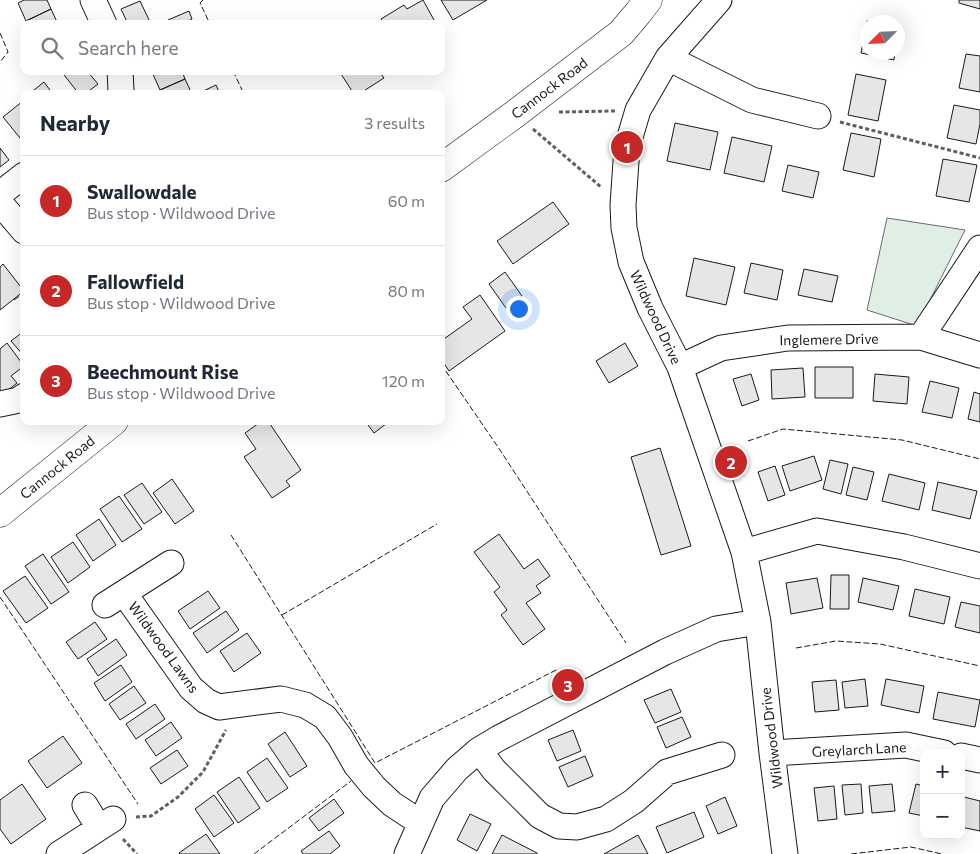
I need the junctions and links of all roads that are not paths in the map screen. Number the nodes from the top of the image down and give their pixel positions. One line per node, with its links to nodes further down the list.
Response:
1 (93, 0): 4 (street)
2 (648, 0): 9 (main road, Cannock Road)
3 (719, 0): 5 (street, Wildwood Drive)
4 (102, 20)
5 (668, 58): 8 (street); 17 (street, Wildwood Drive)
6 (120, 75): 7 (street)
7 (121, 90)
8 (818, 116)
9 (445, 165)
10 (20, 178): 11 (street)
11 (0, 194)
12 (0, 203): 13 (street)
13 (20, 226)
14 (980, 248): 15 (street)
15 (921, 337): 16 (street, Inglemere Drive); 17 (street, Inglemere Drive)
16 (980, 355)
17 (680, 367): 22 (street, Wildwood Drive)
18 (20, 399): 19 (street)
19 (0, 404)
20 (109, 425): 21 (main road, Cannock Road)
21 (0, 513)
22 (744, 552): 24 (street); 25 (street, Wildwood Drive)
23 (171, 563): 33 (street, Wildwood Lawns)
24 (980, 566)
25 (758, 622): 27 (street); 28 (street, Wildwood Drive)
26 (925, 749): 28 (street, Greylarch Lane)
27 (480, 750): 29 (street); 33 (street)
28 (772, 753): 36 (street, Wildwood Drive)
29 (722, 755)
30 (965, 757): 31 (street)
31 (980, 760)
32 (85, 805): 34 (street)
33 (421, 823): 35 (street)
34 (59, 854)
35 (407, 854)
36 (785, 854)

